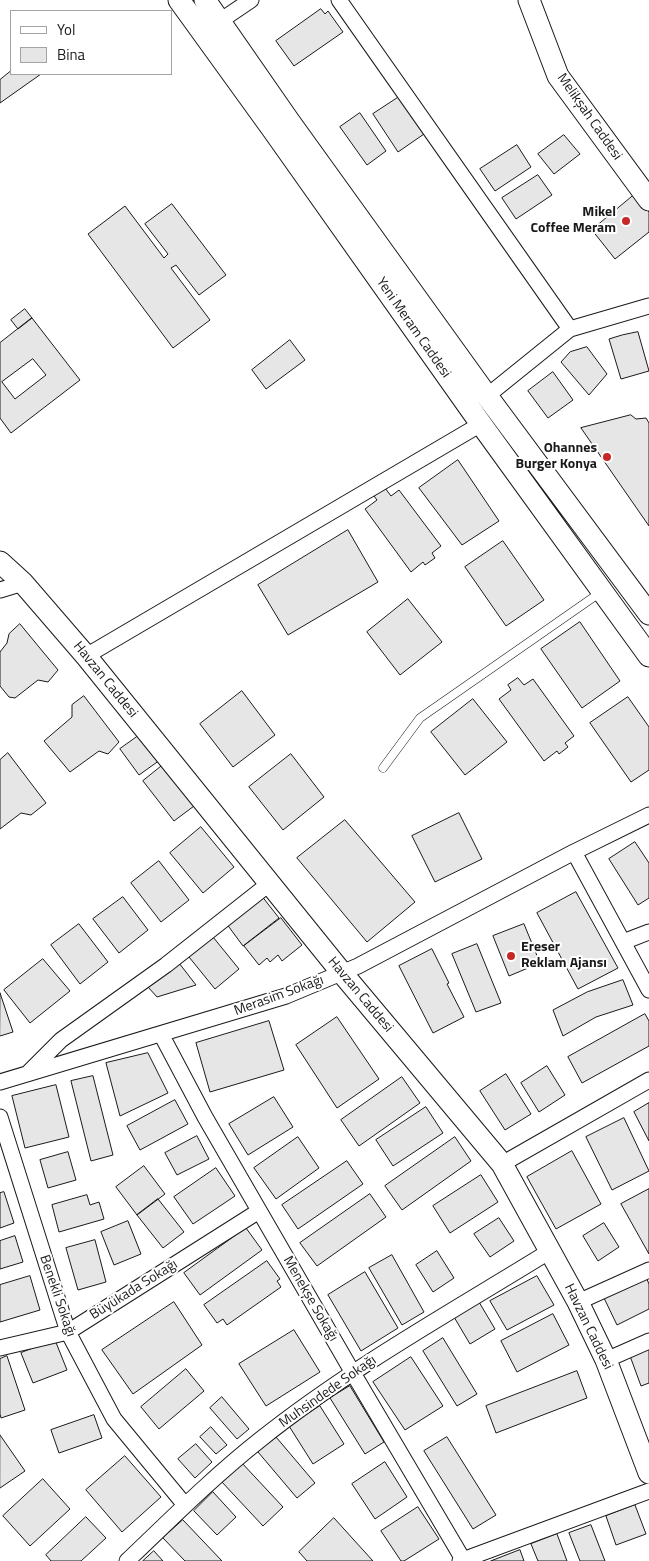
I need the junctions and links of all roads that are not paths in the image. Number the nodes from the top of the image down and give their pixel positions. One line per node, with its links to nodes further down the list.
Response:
1 (179, 0): 11 (main road, Yeni Meram Caddesi)
2 (205, 0): 6 (main road, Yeni Meram Caddesi)
3 (251, 0): 6 (street)
4 (339, 0): 9 (street)
5 (528, 0): 7 (main road, Melikşah Caddesi)
6 (220, 21): 10 (main road, Yeni Meram Caddesi)
7 (646, 191)
8 (649, 306): 9 (street)
9 (570, 329): 10 (street)
10 (487, 396): 16 (main road, Yeni Meram Caddesi)
11 (481, 424): 15 (main road, Yeni Meram Caddesi); 17 (street)
12 (0, 562): 13 (main road, Havzan Caddesi)
13 (23, 583): 14 (street); 17 (main road, Havzan Caddesi)
14 (0, 590)
15 (602, 591): 18 (main road, Yeni Meram Caddesi); 19 (lane)
16 (649, 614)
17 (86, 656): 22 (main road, Havzan Caddesi)
18 (649, 656)
19 (383, 768)
20 (649, 814): 21 (street, Merasim Sokağı)
21 (574, 852): 24 (street); 25 (street, Merasim Sokağı)
22 (270, 883): 25 (main road, Havzan Caddesi); 28 (street)
23 (649, 932): 24 (street)
24 (623, 942): 26 (street)
25 (342, 973): 27 (street, Merasim Sokağı); 32 (main road, Havzan Caddesi)
26 (649, 990)
27 (161, 1034): 28 (street, Merasim Sokağı); 33 (street, Menekşe Sokağı)
28 (27, 1074): 30 (street, Merasim Sokağı)
29 (649, 1080): 32 (street)
30 (0, 1082)
31 (0, 1117): 37 (street, Benekli Sokağı)
32 (502, 1164): 34 (main road, Havzan Caddesi)
33 (259, 1211): 37 (street, Büyükada Sokağı); 41 (street, Menekşe Sokağı)
34 (550, 1251): 36 (main road, Havzan Caddesi); 41 (street, Muhsindede Sokağı)
35 (649, 1270): 36 (street)
36 (578, 1302): 40 (main road, Havzan Caddesi)
37 (68, 1332): 39 (street, Büyükada Sokağı); 44 (street, Benekli Sokağı)
38 (649, 1341): 40 (street)
39 (0, 1348)
40 (606, 1360): 42 (main road, Havzan Caddesi)
41 (353, 1373): 44 (street, Muhsindede Sokağı); 45 (street, Menekşe Sokağı)
42 (649, 1473)
43 (649, 1490): 45 (street)
44 (185, 1505): 46 (street, Muhsindede Sokağı)
45 (463, 1560)
46 (127, 1561)

